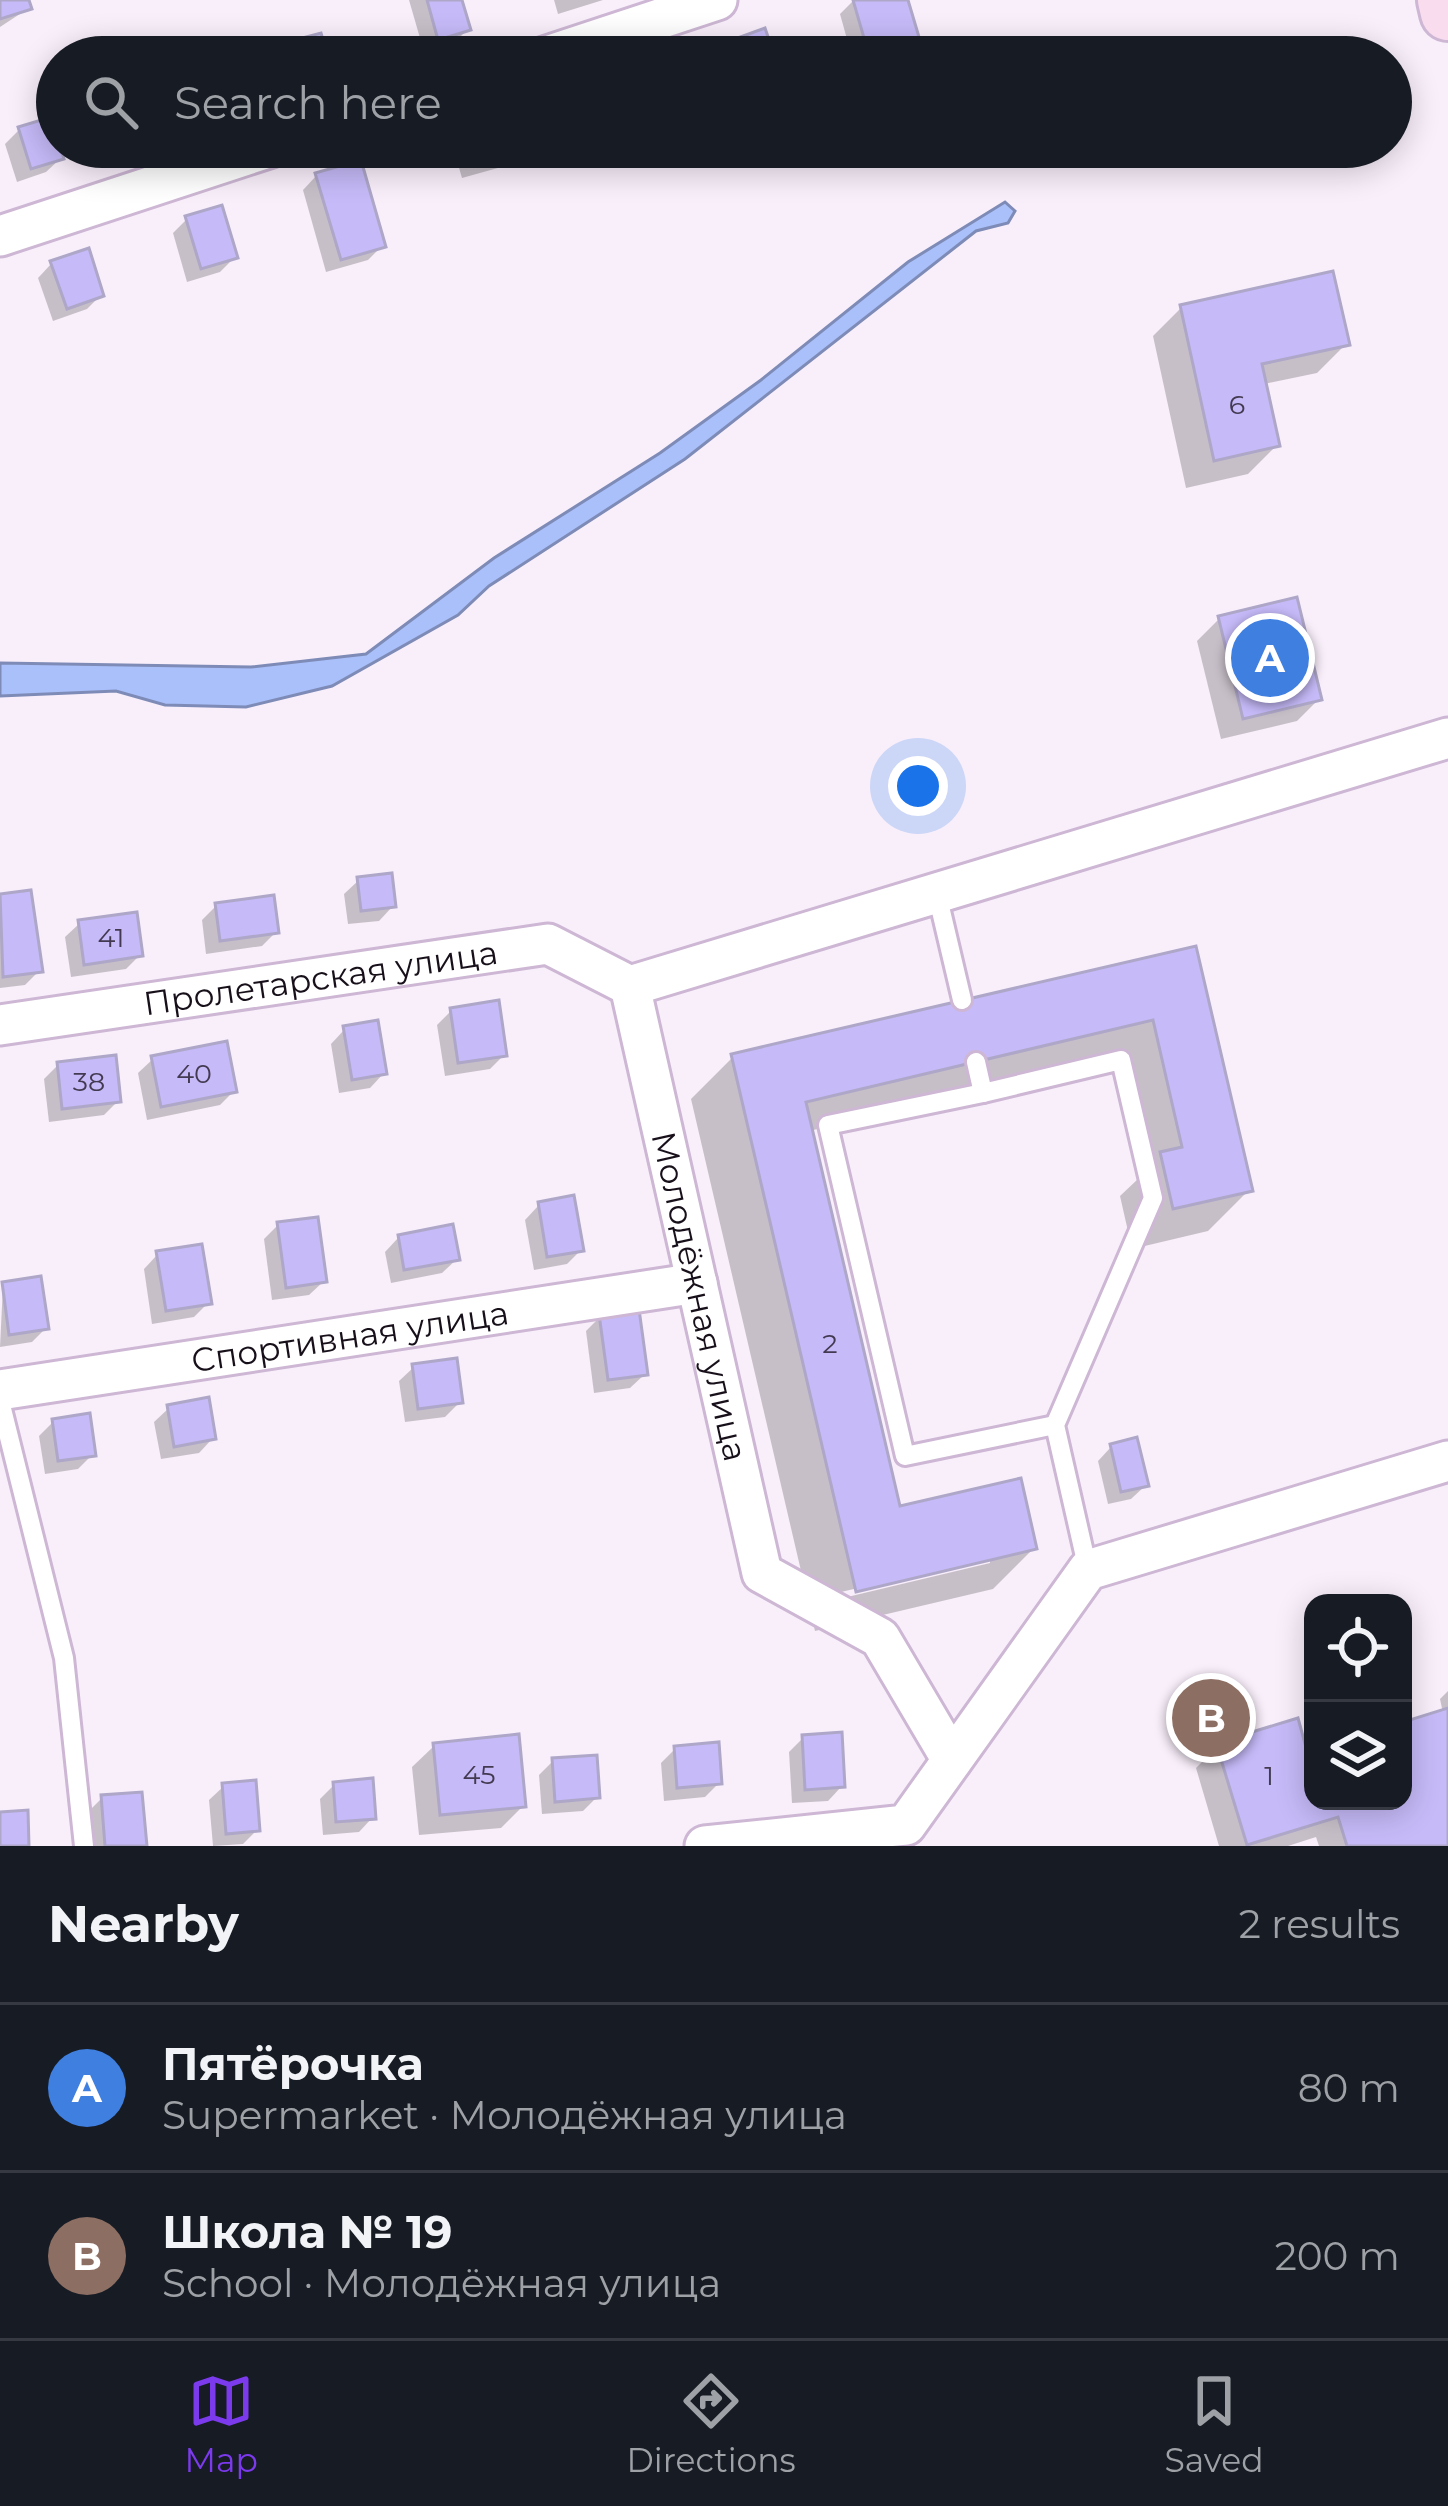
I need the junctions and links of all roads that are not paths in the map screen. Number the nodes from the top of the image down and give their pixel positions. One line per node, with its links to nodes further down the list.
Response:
1 (717, 0): 4 (street)
2 (1445, 0): 3 (street)
3 (1448, 13)
4 (608, 36)
5 (207, 168): 6 (street)
6 (0, 236)
7 (1448, 738): 8 (street)
8 (937, 894): 9 (street); 10 (lane)
9 (630, 986): 11 (street, Пролетарская улица); 14 (street, Молодёжная улица)
10 (962, 1000)
11 (0, 1025)
12 (976, 1062): 13 (lane)
13 (983, 1093): 17 (lane); 17 (lane)
14 (697, 1283): 15 (street, Спортивная улица); 20 (street, Молодёжная улица)
15 (0, 1390)
16 (0, 1401): 22 (lane)
17 (1055, 1425): 19 (lane)
18 (1448, 1462): 19 (street)
19 (1088, 1570): 20 (street)
20 (952, 1760): 21 (street)
21 (799, 1841): 23 (street)
22 (83, 1846)
23 (706, 1846)

